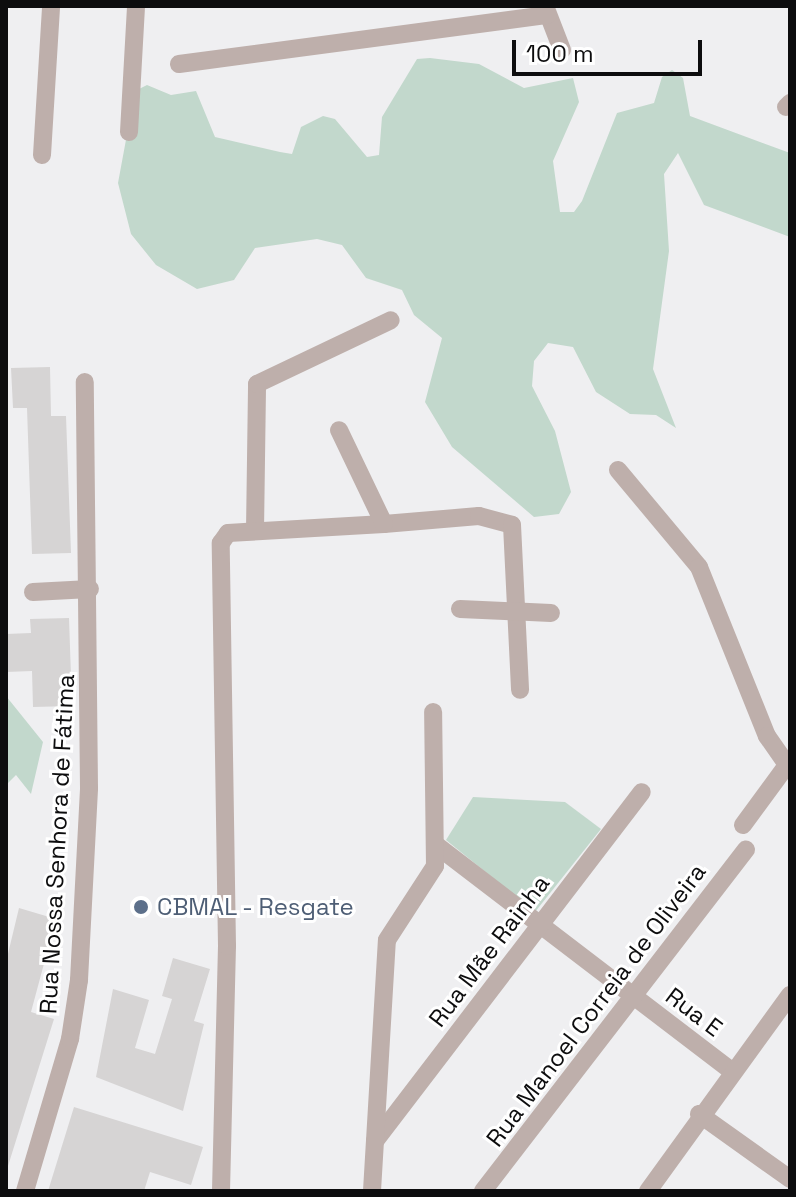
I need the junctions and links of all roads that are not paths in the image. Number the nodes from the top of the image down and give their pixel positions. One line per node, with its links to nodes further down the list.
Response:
1 (51, 6): 7 (street)
2 (136, 6): 6 (street)
3 (547, 11): 4 (street); 5 (street)
4 (562, 50)
5 (179, 64)
6 (129, 132)
7 (42, 155)
8 (391, 320): 13 (street)
9 (85, 382): 14 (street, Rua Nossa Senhora de Fátima)
10 (339, 430): 12 (street)
11 (618, 470): 21 (street)
12 (384, 524): 13 (street); 17 (street)
13 (255, 531): 35 (street)
14 (90, 589): 15 (street); 34 (street, Rua Nossa Senhora de Fátima)
15 (33, 592)
16 (460, 609): 17 (street)
17 (517, 611): 18 (street); 19 (street)
18 (551, 613)
19 (520, 690)
20 (433, 712): 24 (street)
21 (789, 765): 23 (street)
22 (642, 792): 26 (street, Rua Mãe Rainha)
23 (743, 825)
24 (436, 845): 26 (street, Rua E); 31 (street)
25 (746, 849): 27 (street, Rua Manoel Correia de Oliveira)
26 (539, 924): 27 (street, Rua E); 31 (street, Rua Mãe Rainha)
27 (633, 996): 29 (street, Rua E); 37 (street, Rua Manoel Correia de Oliveira)
28 (788, 1002): 29 (street)
29 (732, 1071): 30 (street)
30 (699, 1114): 32 (street); 33 (street)
31 (375, 1141): 36 (street)
32 (669, 1155): 38 (street); 39 (street)
33 (790, 1179)
34 (25, 1191)
35 (221, 1191)
36 (372, 1191)
37 (483, 1191)
38 (634, 1191)
39 (648, 1191)

